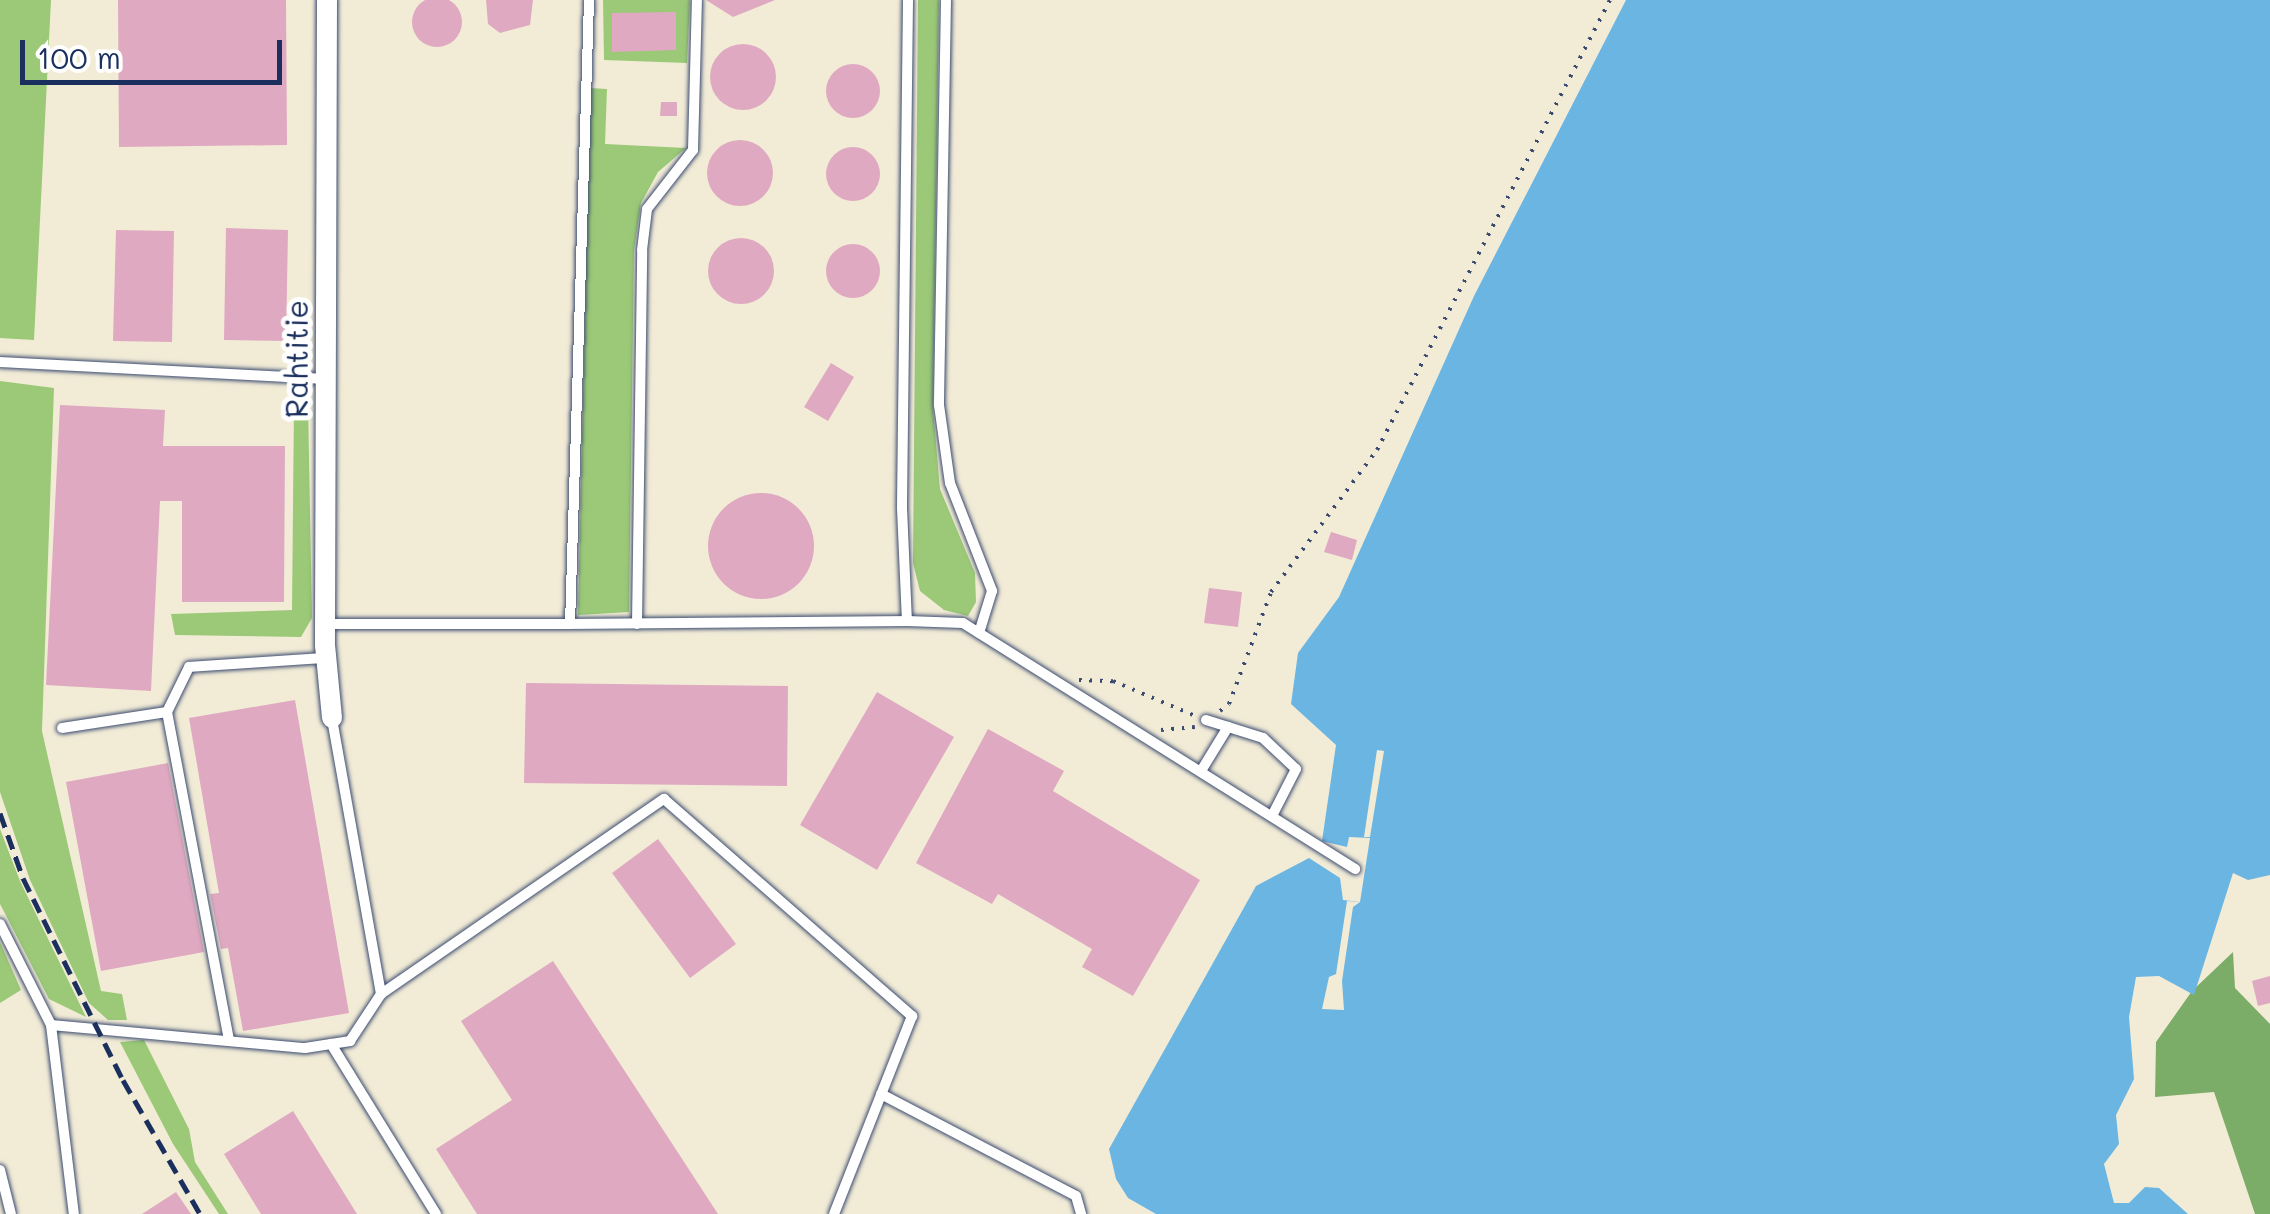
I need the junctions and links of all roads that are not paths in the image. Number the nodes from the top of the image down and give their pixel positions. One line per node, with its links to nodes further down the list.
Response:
1 (328, 0): 7 (street, Rahtitie)
2 (589, 0): 10 (lane)
3 (697, 0): 11 (lane)
4 (908, 0): 8 (lane)
5 (946, 0): 12 (lane)
6 (0, 362): 7 (lane)
7 (326, 379): 9 (street, Rahtitie)
8 (908, 621): 11 (lane); 12 (lane)
9 (325, 624): 10 (lane); 13 (street, Rahtitie)
10 (570, 624): 11 (lane)
11 (637, 624)
12 (979, 633): 19 (lane)
13 (326, 658): 14 (lane); 15 (street, Rahtitie)
14 (167, 712): 18 (lane); 25 (lane)
15 (332, 718): 23 (lane)
16 (1206, 720): 17 (lane)
17 (1228, 727): 19 (lane); 20 (lane)
18 (62, 728)
19 (1202, 771): 20 (lane)
20 (1272, 816): 21 (lane)
21 (1355, 869)
22 (0, 924): 24 (lane)
23 (381, 994): 26 (lane); 27 (lane)
24 (51, 1025): 25 (lane); 30 (lane)
25 (229, 1040): 26 (lane)
26 (331, 1044): 31 (lane)
27 (882, 1094): 32 (lane); 33 (lane)
28 (0, 1170): 29 (lane)
29 (11, 1214)
30 (74, 1214)
31 (436, 1214)
32 (834, 1214)
33 (1081, 1214)

